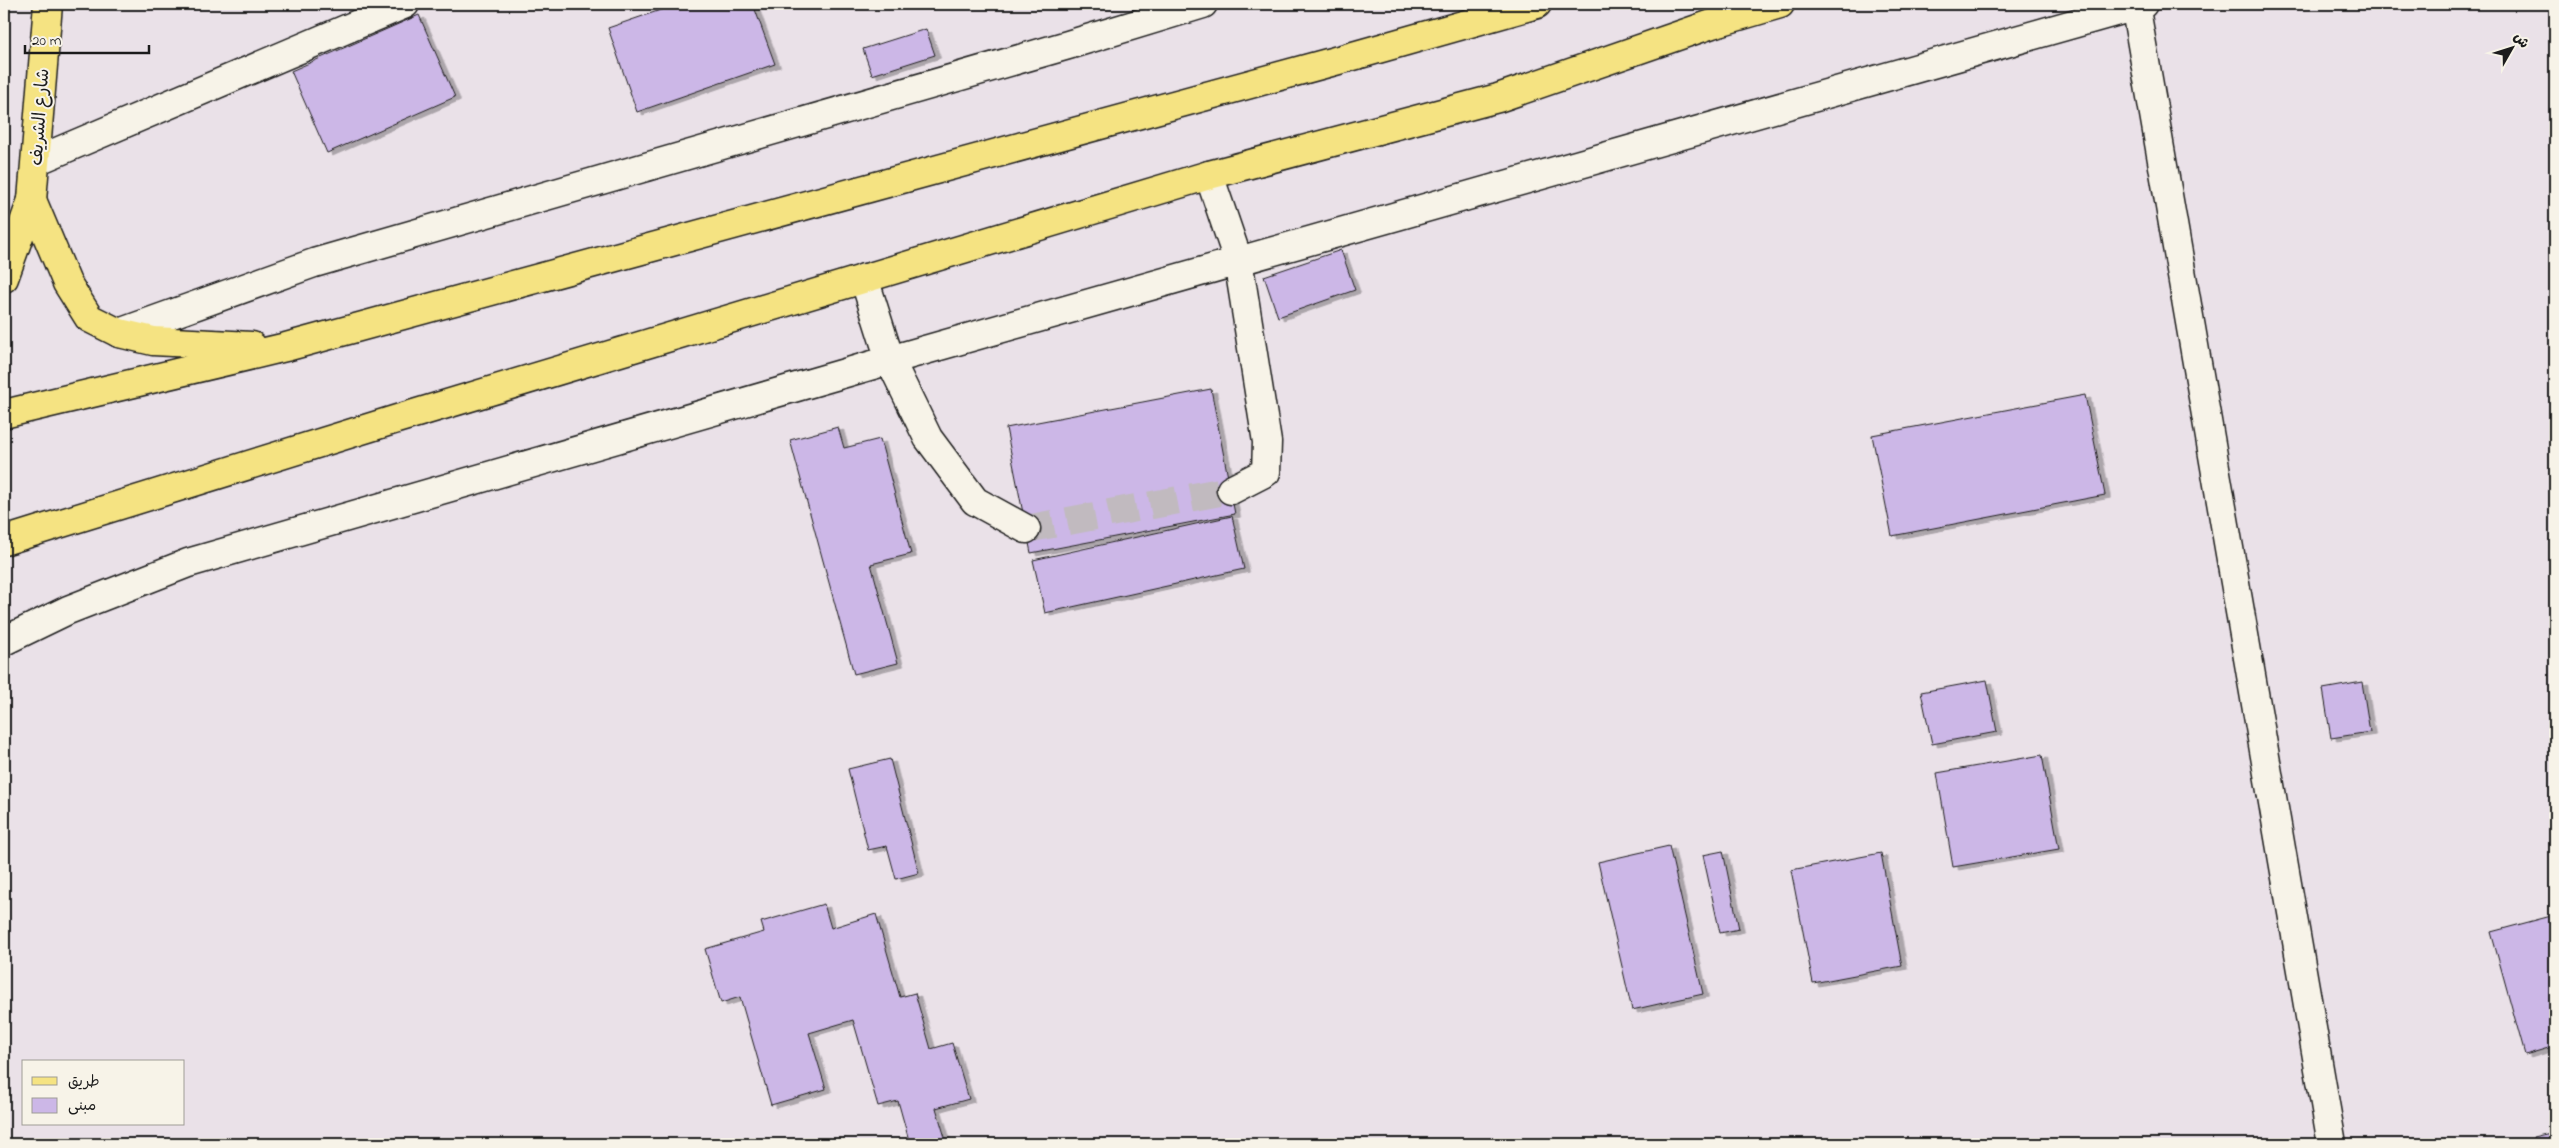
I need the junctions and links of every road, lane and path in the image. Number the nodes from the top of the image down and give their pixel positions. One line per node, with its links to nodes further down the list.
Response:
1 (48, 4): 7 (main road, شارع الشريف)
2 (405, 4): 7 (street)
3 (1203, 4): 13 (street)
4 (1536, 4): 14 (main road)
5 (1780, 4): 8 (main road)
6 (2138, 5): 10 (street); 21 (street)
7 (36, 161): 9 (main road, شارع الشريف)
8 (1209, 175): 10 (street); 12 (main road)
9 (32, 200): 11 (main road); 13 (main road)
10 (1238, 260): 15 (street); 17 (street)
11 (4, 278)
12 (864, 278): 15 (street); 19 (main road)
13 (120, 333): 14 (main road)
14 (286, 347): 16 (main road)
15 (890, 360): 18 (street); 20 (street)
16 (4, 414)
17 (1231, 490)
18 (1026, 528)
19 (4, 541)
20 (4, 641)
21 (2332, 1144)

